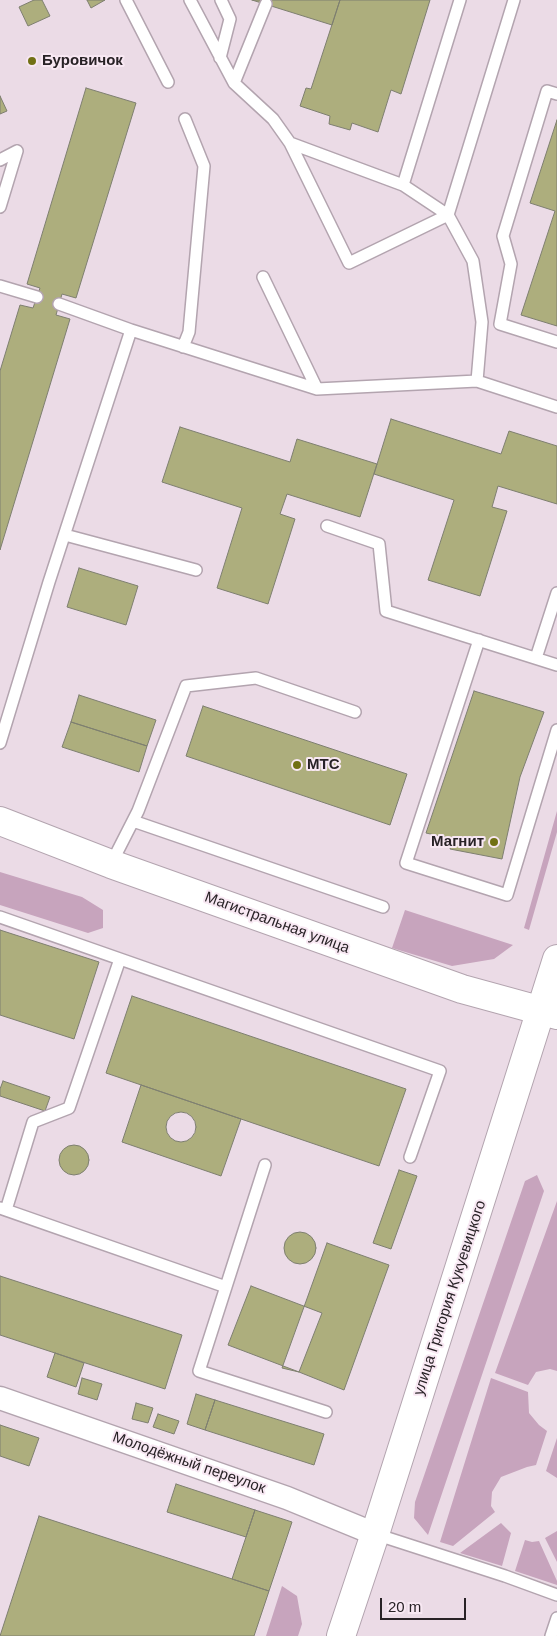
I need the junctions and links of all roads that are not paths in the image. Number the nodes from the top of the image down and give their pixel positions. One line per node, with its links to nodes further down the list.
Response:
1 (126, 0): 8 (lane)
2 (190, 0): 7 (lane)
3 (221, 0): 7 (lane)
4 (460, 0): 14 (lane)
5 (514, 0): 16 (lane)
6 (266, 4): 9 (lane)
7 (220, 58): 9 (lane)
8 (168, 82)
9 (234, 83): 12 (lane)
10 (557, 94): 22 (lane)
11 (185, 119): 23 (lane)
12 (290, 143): 14 (lane); 16 (lane)
13 (0, 160): 15 (lane)
14 (402, 185): 16 (lane)
15 (0, 207)
16 (448, 215): 24 (lane)
17 (263, 278): 25 (lane)
18 (0, 286): 19 (lane)
19 (37, 297)
20 (60, 304): 21 (lane)
21 (131, 330): 23 (lane); 28 (lane)
22 (557, 342)
23 (183, 347): 25 (lane)
24 (477, 381): 25 (lane); 26 (lane)
25 (317, 389)
26 (557, 407)
27 (327, 526): 31 (lane)
28 (65, 535): 29 (lane); 36 (lane)
29 (196, 570)
30 (557, 594): 32 (lane)
31 (479, 640): 32 (lane); 35 (lane)
32 (536, 658): 33 (lane)
33 (557, 665)
34 (355, 712): 38 (lane)
35 (557, 730)
36 (0, 743)
37 (0, 821): 39 (street, Магистральная улица)
38 (134, 821): 39 (lane); 40 (lane)
39 (111, 864): 44 (street, Магистральная улица)
40 (382, 907)
41 (0, 917): 43 (lane)
42 (557, 958): 44 (street, улица Григория Кукуевицкого)
43 (120, 959): 45 (lane); 47 (lane)
44 (549, 1012): 51 (street, улица Григория Кукуевицкого)
45 (410, 1157)
46 (264, 1165): 48 (lane)
47 (3, 1209): 48 (lane)
48 (226, 1286): 50 (lane)
49 (0, 1398): 51 (street, Молодёжный переулок)
50 (326, 1412)
51 (375, 1534): 52 (lane); 54 (street, улица Григория Кукуевицкого)
52 (557, 1595)
53 (557, 1618): 55 (lane)
54 (341, 1636)
55 (551, 1636)

